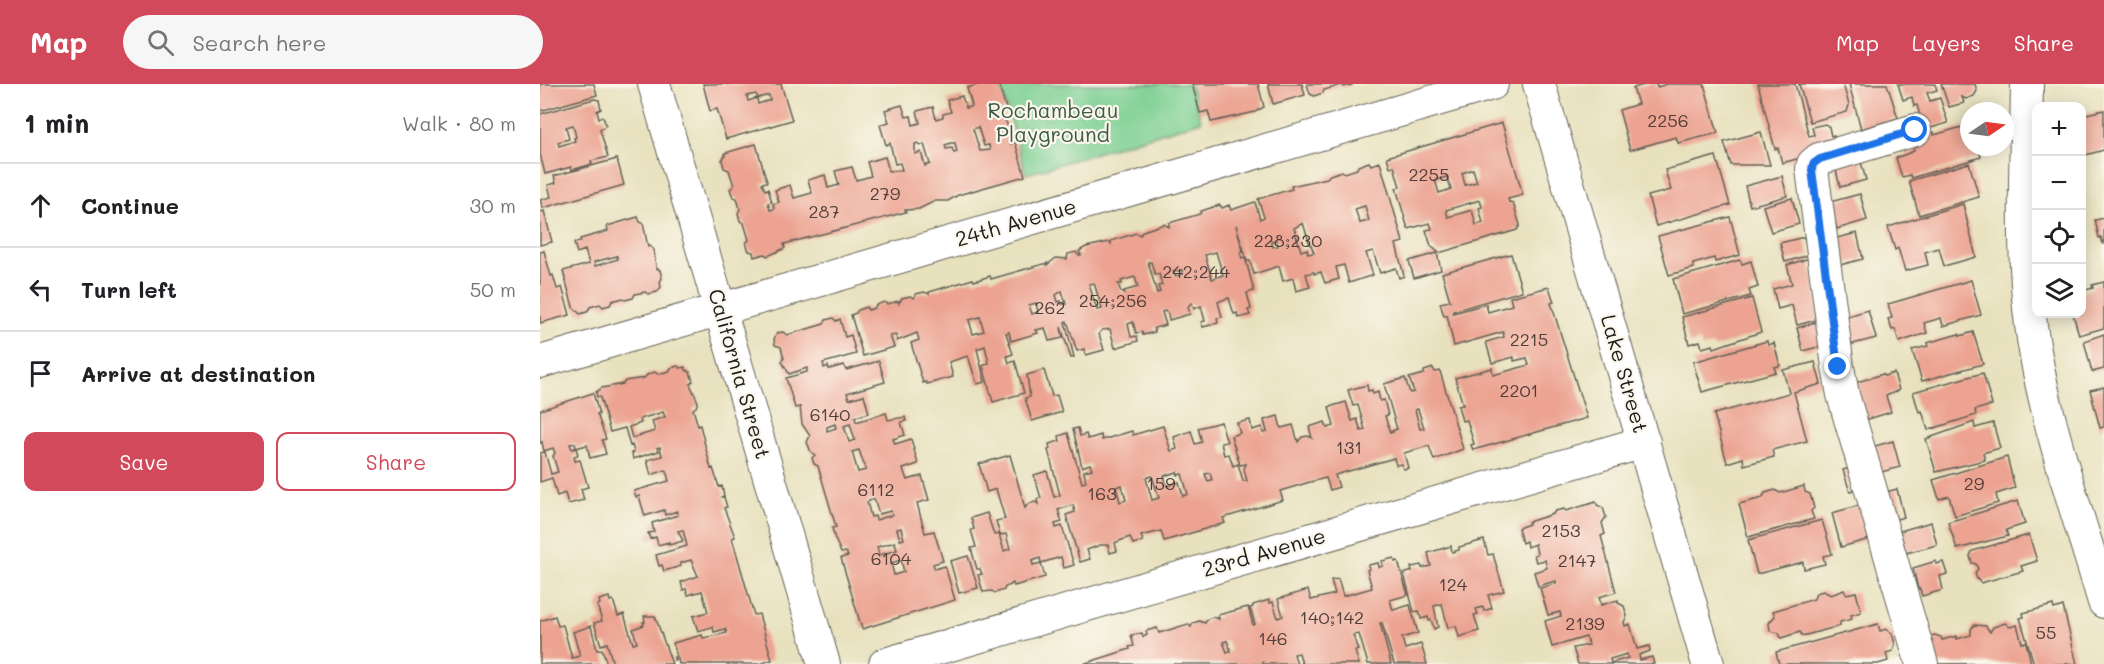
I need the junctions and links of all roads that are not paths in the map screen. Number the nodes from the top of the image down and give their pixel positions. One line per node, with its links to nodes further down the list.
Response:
1 (654, 84): 6 (street, California Street)
2 (1492, 84): 6 (street, 24th Avenue)
3 (1539, 84): 8 (street, Lake Street)
4 (2027, 84): 9 (street)
5 (1915, 130): 13 (street)
6 (720, 309): 7 (street, 24th Avenue); 10 (street, California Street)
7 (540, 362)
8 (1644, 442): 11 (street, 23rd Avenue); 12 (street, Lake Street)
9 (2104, 602)
10 (824, 664)
11 (885, 664)
12 (1708, 664)
13 (1922, 664)

